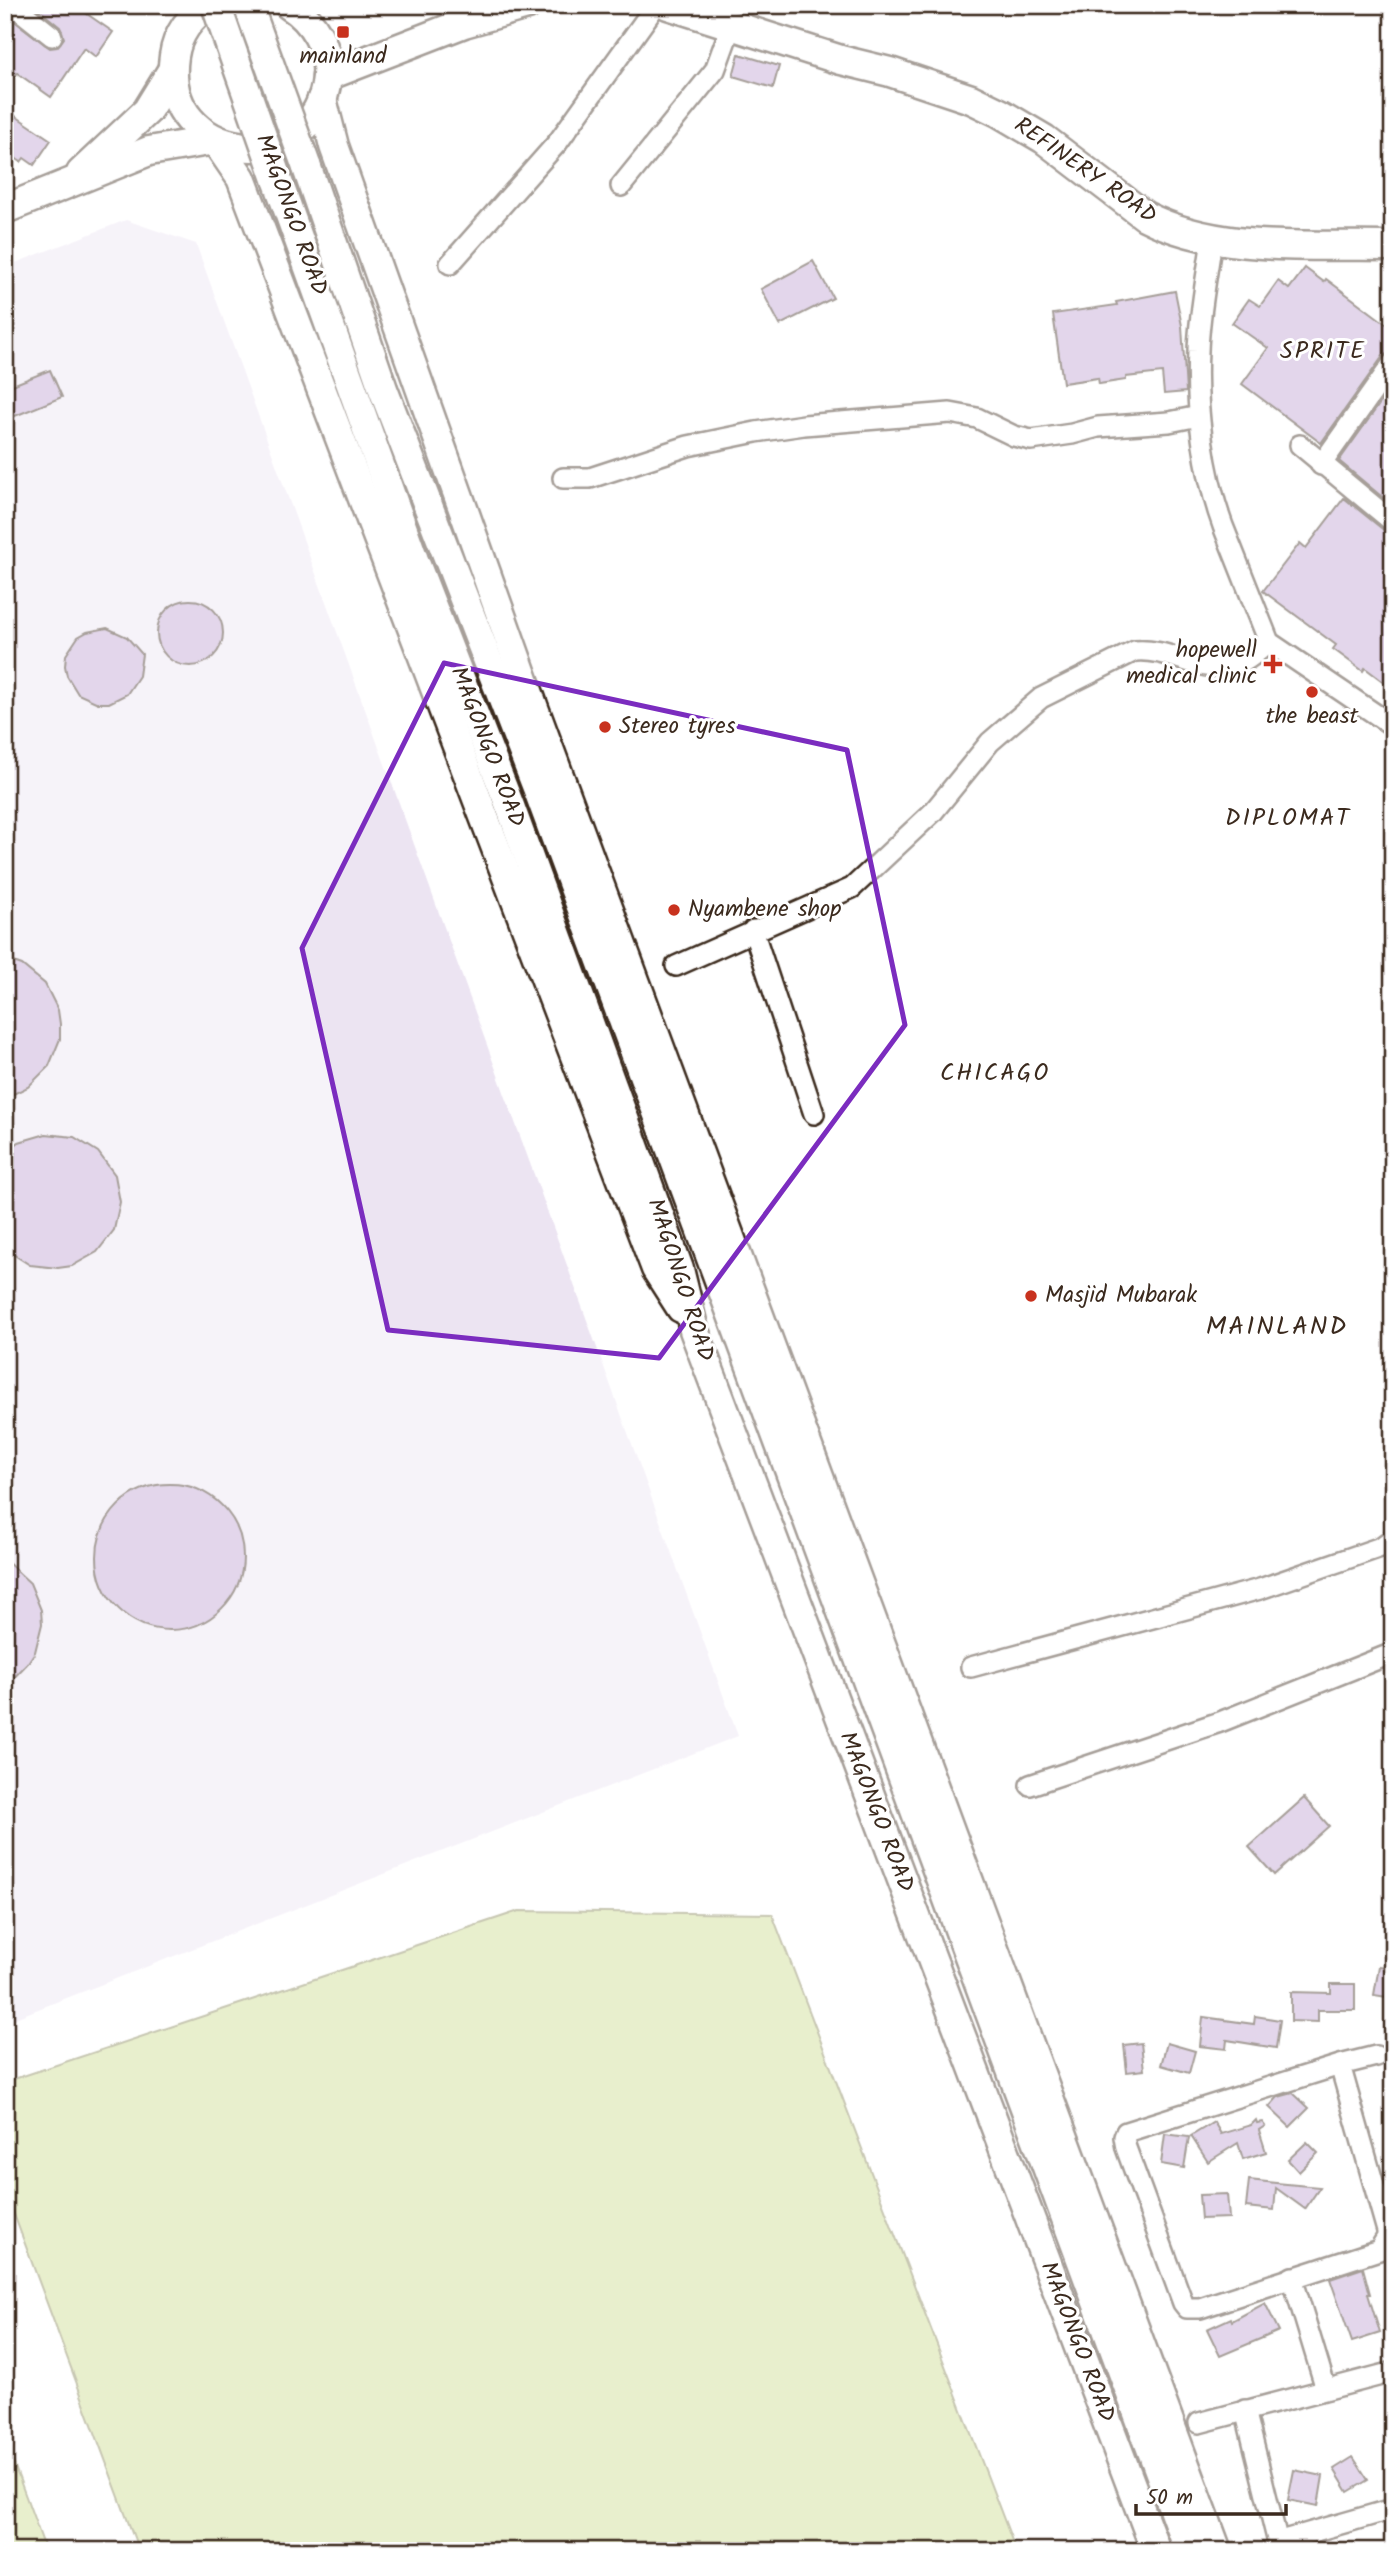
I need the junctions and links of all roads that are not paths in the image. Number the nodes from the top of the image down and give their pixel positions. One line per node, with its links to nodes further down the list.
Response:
1 (13, 5): 12 (street)
2 (209, 5): 10 (main road)
3 (216, 5): 33 (main road, MAGONGO ROAD, bridge)
4 (248, 5): 48 (main road, MAGONGO ROAD, bridge)
5 (289, 5): 14 (main road)
6 (527, 5): 9 (main road)
7 (656, 5): 21 (street)
8 (668, 5): 11 (main road, REFINERY ROAD)
9 (461, 14): 14 (main road)
10 (185, 15): 13 (main road)
11 (734, 15): 17 (street); 19 (main road, REFINERY ROAD)
12 (52, 36)
13 (172, 72): 15 (main road); 16 (main road)
14 (325, 87): 15 (main road); 49 (main road)
15 (215, 140): 16 (main road); 33 (main road)
16 (69, 184): 18 (main road)
17 (621, 186)
18 (5, 209)
19 (1212, 239): 20 (main road, REFINERY ROAD); 23 (street)
20 (1393, 246)
21 (450, 264)
22 (1393, 363): 25 (street)
23 (1199, 416): 26 (street); 28 (street)
24 (1300, 445): 25 (street)
25 (1321, 465): 27 (street)
26 (563, 478)
27 (1393, 522)
28 (1269, 642): 29 (street); 30 (street)
29 (1393, 726)
30 (753, 930): 31 (street); 32 (street)
31 (676, 966)
32 (814, 1114)
33 (694, 1330): 47 (main road, MAGONGO ROAD)
34 (1393, 1538): 36 (street)
35 (1393, 1653): 37 (street)
36 (971, 1667)
37 (1030, 1785)
38 (1376, 2056): 39 (street)
39 (1340, 2065): 40 (street); 40 (street)
40 (1292, 2277): 42 (street)
41 (1393, 2372): 42 (street)
42 (1326, 2389): 43 (street)
43 (1245, 2410): 44 (street); 46 (street)
44 (1199, 2423)
45 (1393, 2509): 46 (street)
46 (1278, 2547)
47 (1156, 2551)
48 (1189, 2551)
49 (1217, 2551)

